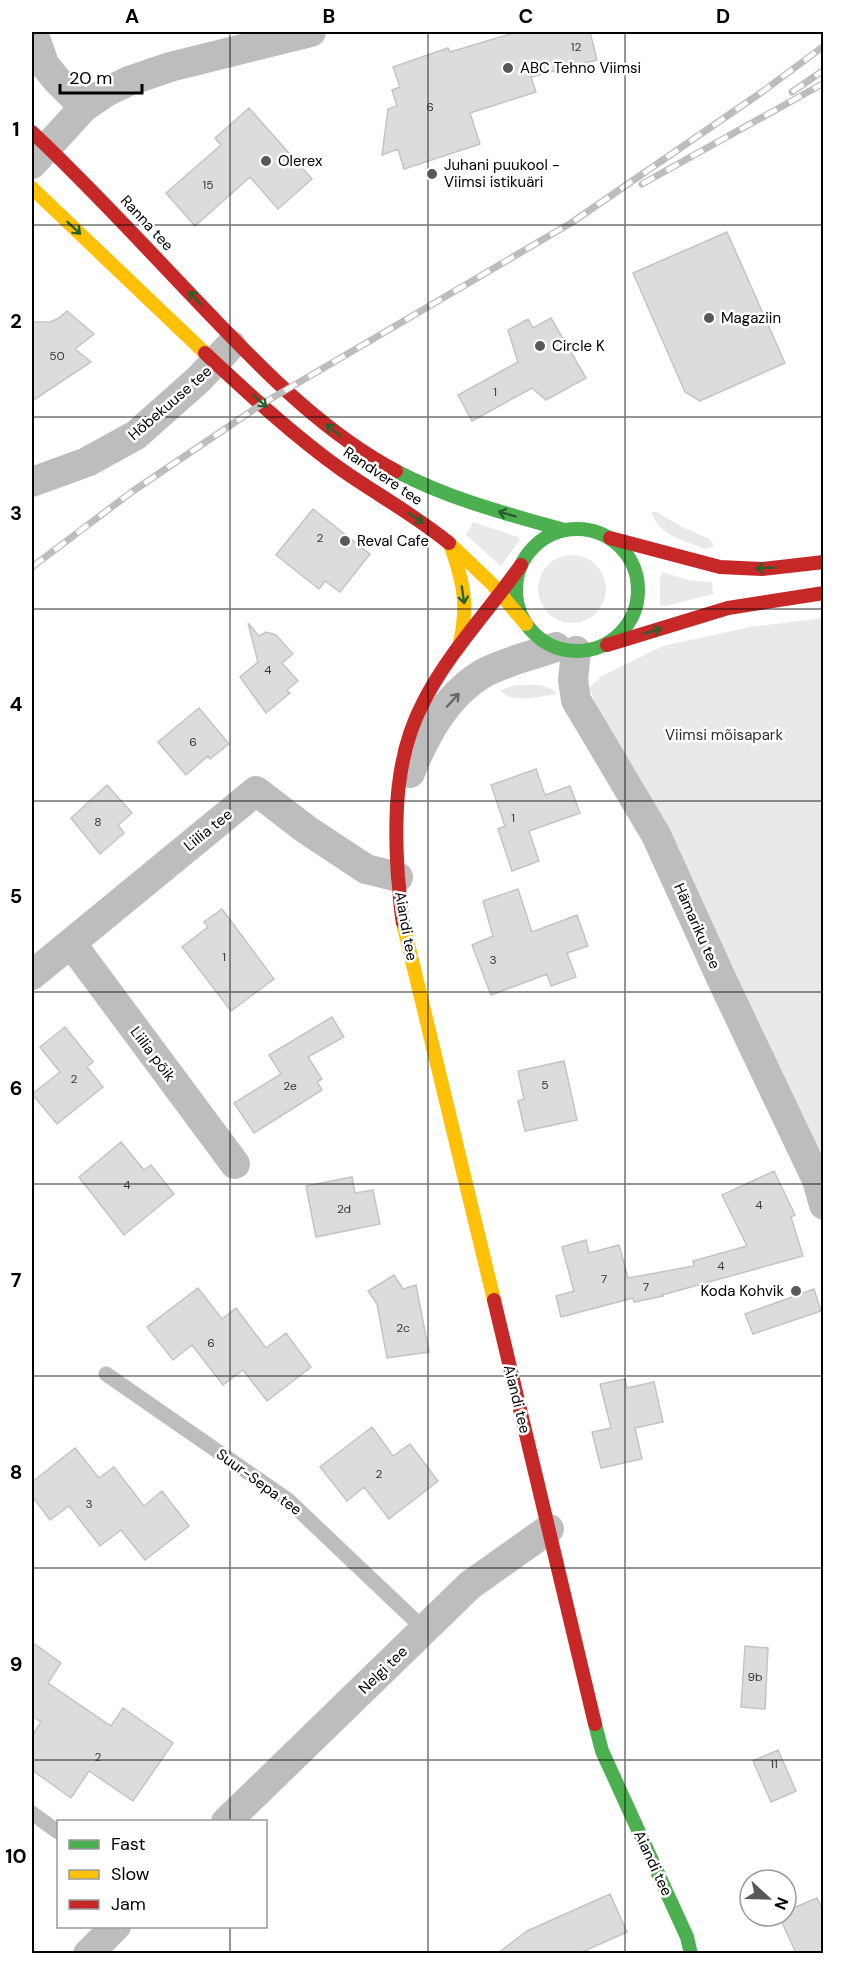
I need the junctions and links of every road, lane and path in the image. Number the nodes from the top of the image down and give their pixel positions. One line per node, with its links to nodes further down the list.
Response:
1 (33, 32): 3 (street)
2 (310, 32): 3 (street)
3 (84, 107): 4 (street)
4 (37, 147): 6 (street, Ranna tee, one-way to 4)
5 (32, 188): 6 (street, one-way to 6)
6 (225, 352): 7 (street, Hõbekuuse tee); 8 (street, Randvere tee, one-way to 6); 10 (street, Randvere tee, one-way to 10)
7 (32, 482)
8 (564, 530): 9 (street); 12 (street)
9 (610, 538): 11 (street, one-way to 9); 17 (street)
10 (450, 544): 13 (street, Randvere tee); 16 (street, one-way to 16)
11 (824, 562)
12 (521, 565): 13 (street, Aiandi tee); 15 (street)
13 (502, 593): 15 (street, Randvere tee); 16 (street, Aiandi tee)
14 (824, 593): 17 (street, one-way to 14)
15 (526, 624): 17 (street)
16 (459, 647): 18 (street, Aiandi tee)
17 (576, 649): 18 (street, Aiandi tee, one-way to 17); 23 (street, Hämariku tee)
18 (397, 828): 19 (street, Aiandi tee)
19 (398, 877): 20 (street, Liilia tee); 25 (street, Aiandi tee)
20 (71, 943): 21 (street, Liilia tee); 22 (street, Liilia põik)
21 (32, 975)
22 (235, 1164)
23 (824, 1205)
24 (106, 1374): 26 (lane, Suur-Sepa tee)
25 (549, 1529): 26 (street, Nelgi tee); 32 (street, Aiandi tee)
26 (425, 1630): 28 (street, Nelgi tee)
27 (32, 1813): 29 (lane)
28 (227, 1820)
29 (57, 1831)
30 (114, 1928): 31 (street)
31 (88, 1953)
32 (691, 1953)

